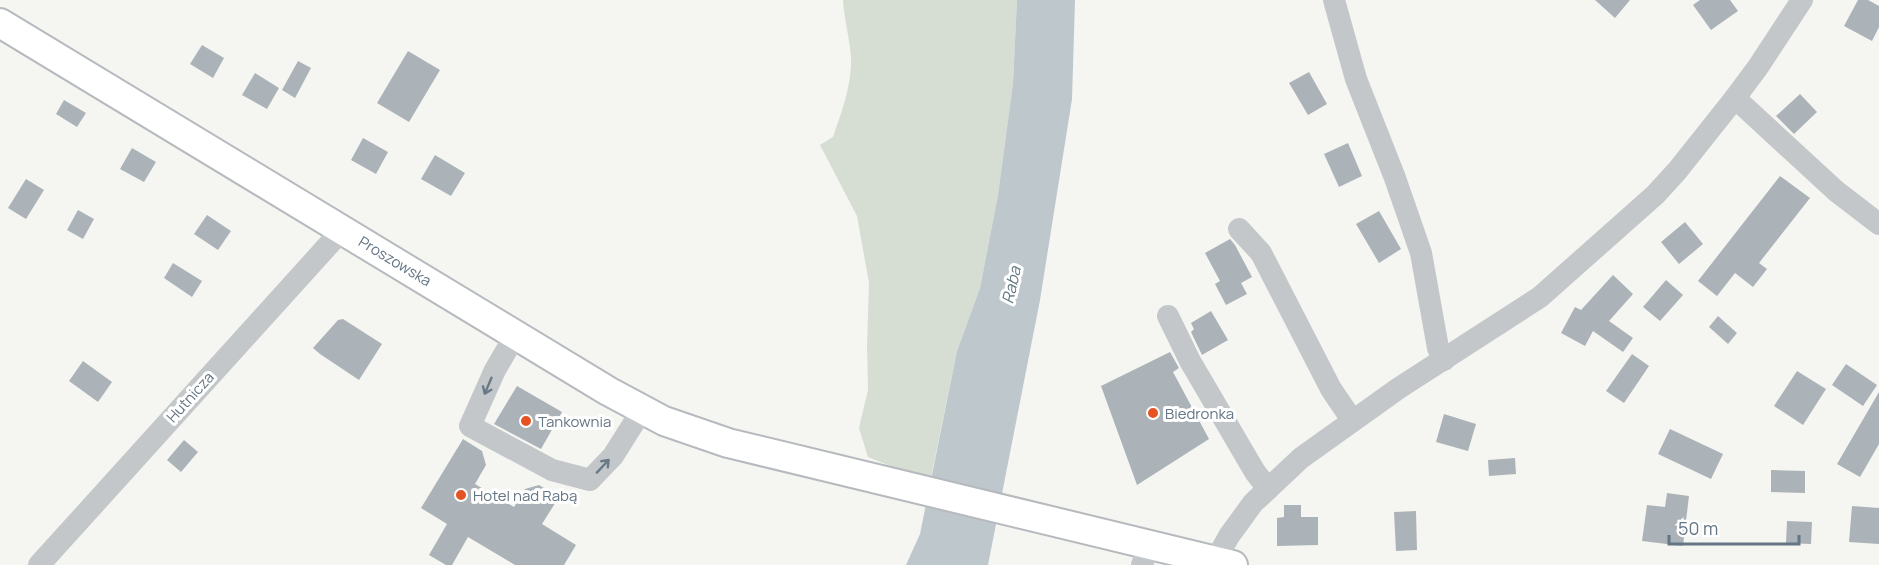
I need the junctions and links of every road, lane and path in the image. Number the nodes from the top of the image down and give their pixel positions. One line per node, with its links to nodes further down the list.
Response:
1 (1334, 0): 10 (street)
2 (1802, 0): 4 (street)
3 (0, 22): 7 (main road, Proszowska)
4 (1734, 99): 5 (street); 10 (street)
5 (1879, 224)
6 (1239, 229): 12 (street)
7 (342, 230): 9 (main road, Proszowska); 16 (street, Hutnicza)
8 (1168, 316): 13 (street)
9 (516, 334): 11 (main road, Proszowska); 11 (street, one-way to 11)
10 (1444, 360): 12 (street)
11 (642, 410): 14 (main road, Proszowska)
12 (1352, 420): 13 (street)
13 (1268, 489): 15 (street)
14 (1145, 555): 15 (main road, Proszowska)
15 (1224, 563)
16 (39, 565)

